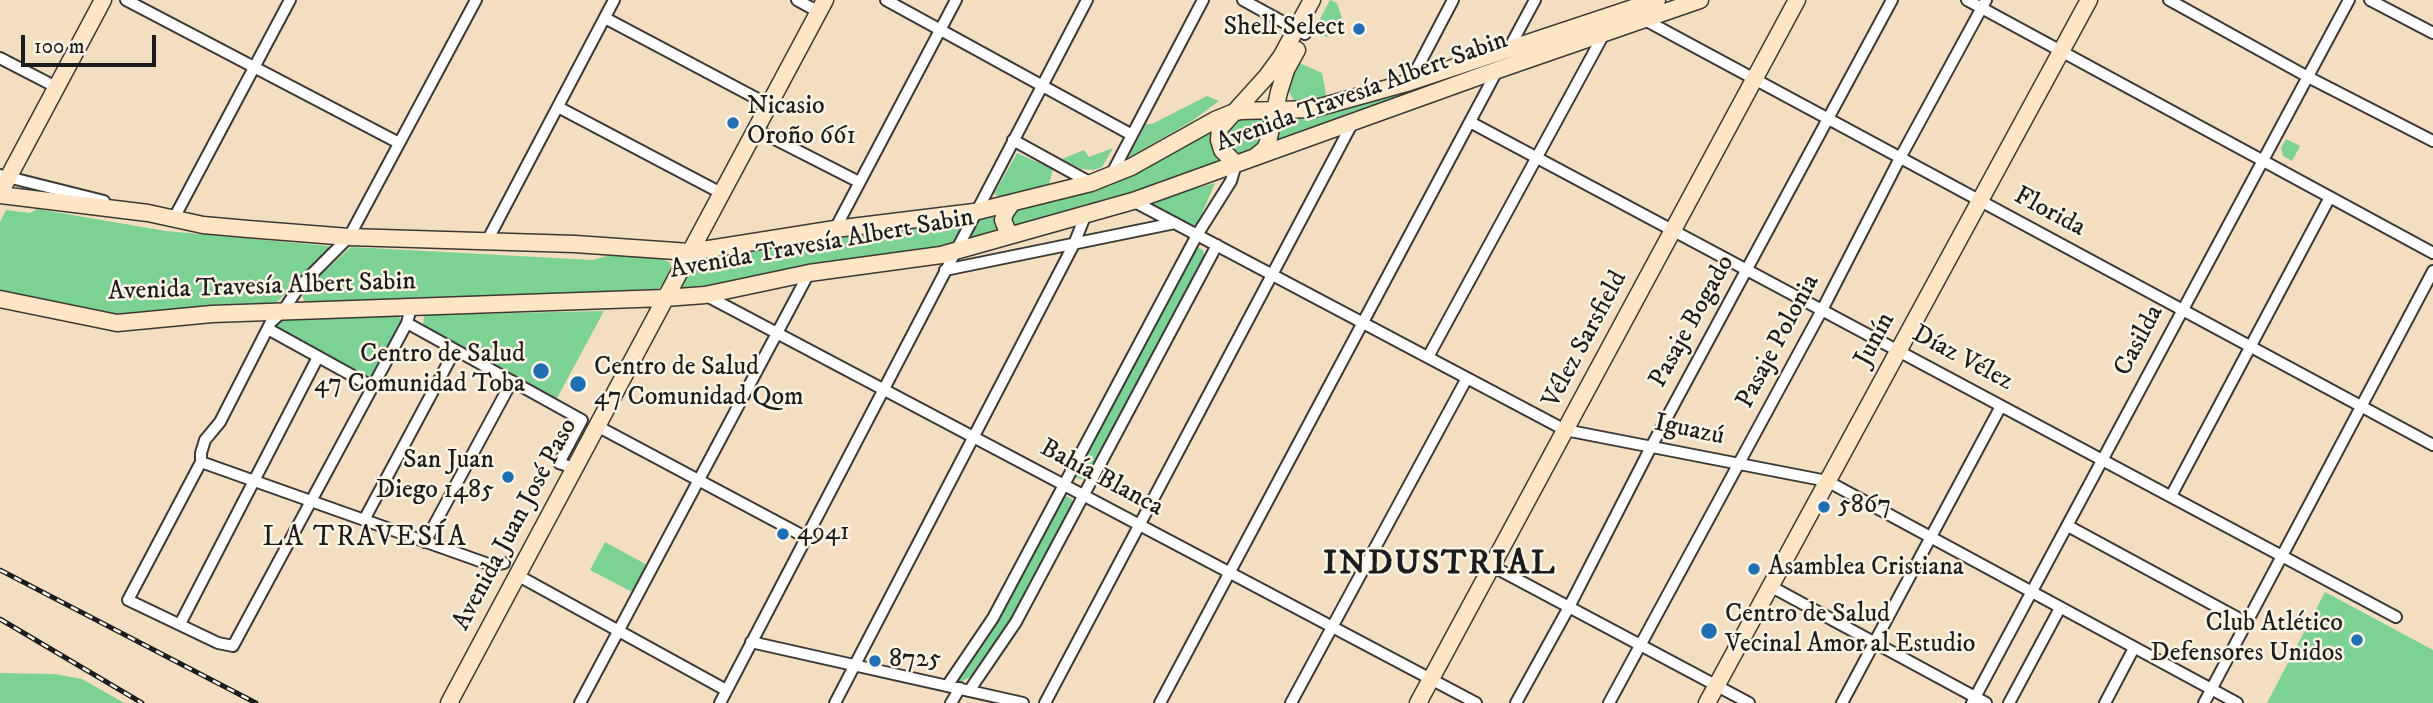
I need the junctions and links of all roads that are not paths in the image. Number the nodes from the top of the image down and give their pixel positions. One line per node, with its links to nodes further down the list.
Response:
1 (103, 0): 44 (main road)
2 (126, 0): 38 (street)
3 (290, 0): 38 (street)
4 (614, 0): 29 (street)
5 (797, 0): 27 (street)
6 (886, 0): 31 (street)
7 (956, 0): 31 (street)
8 (1087, 0): 43 (street)
9 (1203, 0): 55 (street)
10 (1243, 0): 32 (street)
11 (1312, 0): 32 (main road)
12 (1323, 0): 32 (main road)
13 (1453, 0): 42 (street)
14 (1535, 0): 35 (street)
15 (1621, 0): 28 (street)
16 (1657, 0): 28 (main road, Avenida Travesía Albert Sabin)
17 (1700, 0): 30 (main road, Avenida Travesía Albert Sabin)
18 (1797, 0): 41 (main road, Vélez Sarsfield)
19 (1892, 0): 50 (street, Pasaje Bogado)
20 (1967, 0): 26 (street)
21 (2089, 0): 36 (main road, Junín)
22 (2169, 0): 40 (street)
23 (2349, 0): 40 (street, Casilda)
24 (2370, 0): 34 (street)
25 (473, 1): 58 (street)
26 (1984, 4): 36 (street); 61 (street, Pasaje Polonia)
27 (822, 6): 45 (main road, Avenida Juan José Paso)
28 (1612, 15): 35 (main road, Avenida Travesía Albert Sabin)
29 (605, 18): 45 (street); 46 (street)
30 (1645, 20): 33 (main road, Avenida Travesía Albert Sabin); 41 (street, Florida)
31 (940, 29): 43 (street); 66 (street)
32 (1301, 32): 48 (main road); 49 (main road)
33 (1605, 32): 39 (main road, Avenida Travesía Albert Sabin); 59 (street)
34 (2433, 33)
35 (1508, 49): 39 (street); 42 (main road, Avenida Travesía Albert Sabin)
36 (2062, 51): 62 (street); 72 (main road, Junín)
37 (0, 58): 44 (street)
38 (254, 67): 58 (street); 77 (street)
39 (1498, 69): 51 (main road, Avenida Travesía Albert Sabin); 52 (street)
40 (2308, 77): 57 (street); 62 (street, Casilda)
41 (1754, 79): 50 (street, Florida); 80 (main road, Vélez Sarsfield)
42 (1410, 82): 48 (main road, Avenida Travesía Albert Sabin)
43 (1042, 85): 55 (street); 56 (street)
44 (56, 87): 64 (main road)
45 (769, 105): 53 (main road, Avenida Juan José Paso)
46 (558, 107): 68 (street); 84 (street)
47 (1251, 110): 48 (main road, Avenida Travesía Albert Sabin); 49 (main road, Avenida Travesía Albert Sabin); 54 (main road)
48 (1275, 110): 54 (main road)
49 (1232, 113): 63 (main road); 65 (main road, Avenida Travesía Albert Sabin)
50 (1828, 119): 61 (street, Florida); 91 (street, Pasaje Bogado)
51 (1353, 122): 60 (main road, Avenida Travesía Albert Sabin); 94 (street)
52 (1470, 122): 59 (street, Díaz Vélez); 102 (street)
53 (755, 129): 66 (street); 68 (main road, Avenida Juan José Paso)
54 (1270, 134): 60 (main road)
55 (1132, 135): 65 (street)
56 (1013, 140): 67 (street); 74 (street)
57 (2433, 141)
58 (399, 143): 83 (street)
59 (1535, 157): 80 (street, Díaz Vélez); 110 (street)
60 (1253, 158): 63 (main road, Avenida Travesía Albert Sabin)
61 (1900, 158): 72 (street, Florida); 99 (street, Pasaje Polonia)
62 (2263, 160): 70 (street); 101 (street, Casilda)
63 (1236, 164): 71 (main road, Avenida Travesía Albert Sabin); 82 (street)
64 (5, 176): 69 (main road); 75 (street)
65 (1110, 177): 67 (main road, Avenida Travesía Albert Sabin)
66 (859, 183): 79 (street)
67 (1091, 183): 73 (main road, Avenida Travesía Albert Sabin)
68 (721, 193): 87 (main road, Avenida Juan José Paso)
69 (0, 194): 75 (main road, Avenida Travesía Albert Sabin)
70 (2330, 197): 89 (street); 106 (street)
71 (1133, 201): 76 (main road, Avenida Travesía Albert Sabin); 78 (street, Iguazú)
72 (1979, 201): 101 (street, Florida); 108 (main road, Junín)
73 (1012, 203): 74 (main road, Avenida Travesía Albert Sabin); 81 (main road)
74 (974, 212): 79 (main road, Avenida Travesía Albert Sabin); 88 (street)
75 (148, 214): 77 (main road, Avenida Travesía Albert Sabin)
76 (1086, 214): 81 (main road, Avenida Travesía Albert Sabin); 85 (street)
77 (173, 219): 83 (main road, Avenida Travesía Albert Sabin)
78 (1175, 223): 82 (street, Iguazú); 85 (street)
79 (835, 229): 87 (main road, Avenida Travesía Albert Sabin)
80 (1673, 231): 91 (street, Díaz Vélez); 118 (main road, Vélez Sarsfield)
81 (1012, 234): 88 (main road, Avenida Travesía Albert Sabin)
82 (1198, 234): 86 (street, Iguazú); 128 (street)
83 (349, 237): 84 (main road, Avenida Travesía Albert Sabin); 100 (street)
84 (487, 241): 87 (main road, Avenida Travesía Albert Sabin)
85 (1073, 244): 90 (street); 119 (street)
86 (1217, 245): 94 (street, Iguazú); 129 (street)
87 (690, 252): 96 (main road, Avenida Juan José Paso)
88 (955, 253): 90 (street); 93 (main road, Avenida Travesía Albert Sabin)
89 (2433, 253)
90 (945, 270): 114 (street)
91 (1747, 270): 99 (street, Díaz Vélez); 121 (street, Pasaje Bogado)
92 (2433, 271): 116 (street)
93 (809, 273): 95 (main road, Avenida Travesía Albert Sabin); 105 (street)
94 (1272, 274): 102 (street, Iguazú); 133 (street)
95 (705, 295): 96 (main road, Avenida Travesía Albert Sabin); 105 (street, Bahía Blanca)
96 (665, 298): 98 (main road, Avenida Travesía Albert Sabin); 117 (main road, Avenida Juan José Paso)
97 (0, 299): 100 (main road, Avenida Travesía Albert Sabin)
98 (411, 307): 100 (main road, Avenida Travesía Albert Sabin); 103 (street)
99 (1822, 310): 108 (street, Díaz Vélez); 124 (street, Pasaje Polonia)
100 (283, 311): 104 (street)
101 (2181, 311): 106 (street, Florida); 122 (street, Casilda)
102 (1362, 322): 110 (street, Iguazú); 141 (street)
103 (407, 323): 107 (street); 113 (street)
104 (268, 329): 109 (street); 123 (street)
105 (778, 333): 114 (street, Bahía Blanca); 126 (street)
106 (2249, 348): 116 (street, Florida); 130 (street)
107 (455, 350): 112 (street); 132 (street)
108 (1898, 351): 115 (street, Díaz Vélez); 127 (main road, Junín)
109 (318, 357): 113 (street); 125 (street)
110 (1428, 357): 111 (street, Iguazú)
111 (1467, 378): 118 (street, Iguazú); 150 (street)
112 (512, 381): 117 (street); 137 (street)
113 (373, 387): 131 (street)
114 (883, 389): 119 (street, Bahía Blanca); 136 (street)
115 (2001, 406): 122 (street, Díaz Vélez); 135 (street)
116 (2360, 408): 120 (street, Florida); 138 (street)
117 (590, 423): 126 (street); 142 (main road, Avenida Juan José Paso)
118 (1565, 430): 121 (street, Iguazú); 140 (main road, Vélez Sarsfield)
119 (973, 437): 128 (street, Bahía Blanca); 156 (street)
120 (2433, 445)
121 (1651, 447): 124 (street, Iguazú); 145 (street, Pasaje Bogado)
122 (2103, 460): 130 (street, Díaz Vélez); 134 (street, Casilda)
123 (201, 463): 125 (street); 149 (street)
124 (1739, 465): 127 (street, Iguazú); 154 (street, Pasaje Polonia)
125 (254, 481): 131 (street); 149 (street)
126 (698, 481): 136 (street); 151 (street)
127 (1827, 481): 135 (street, Iguazú); 143 (main road, Junín)
128 (1064, 485): 129 (street, Bahía Blanca); 159 (street)
129 (1083, 495): 133 (street, Bahía Blanca); 161 (street)
130 (2171, 496): 138 (street, Díaz Vélez)
131 (311, 501): 132 (street); 149 (street)
132 (364, 520): 137 (street)
133 (1139, 525): 141 (street, Bahía Blanca); 170 (street)
134 (2068, 526): 144 (street, Casilda); 148 (street)
135 (1931, 537): 144 (street, Iguazú); 153 (street)
136 (807, 538): 152 (street)
137 (425, 542): 139 (street)
138 (2283, 556): 147 (street, Díaz Vélez); 148 (street)
139 (505, 563)
140 (1492, 565): 145 (street); 157 (main road, Vélez Sarsfield)
141 (1230, 573): 150 (street, Bahía Blanca); 171 (street)
142 (517, 575): 151 (street); 164 (main road, Avenida Juan José Paso)
143 (1770, 586): 153 (street); 158 (main road, Junín)
144 (2032, 592): 146 (street, Iguazú); 163 (street, Casilda)
145 (1569, 607): 154 (street); 175 (street, Pasaje Bogado)
146 (2060, 608): 155 (street, Iguazú); 180 (street)
147 (2396, 617)
148 (2247, 623): 162 (street)
149 (180, 624)
150 (1333, 628): 157 (street, Bahía Blanca); 172 (street)
151 (618, 630): 160 (street); 165 (street)
152 (751, 642): 156 (street); 160 (street)
153 (1874, 643): 163 (street); 179 (street)
154 (1641, 645): 158 (street); 176 (street, Pasaje Polonia)
155 (2134, 648): 162 (street, Iguazú); 181 (street)
156 (854, 665): 159 (street); 167 (street)
157 (1431, 680): 173 (main road, Vélez Sarsfield); 174 (street, Bahía Blanca)
158 (1716, 685): 177 (main road, Junín); 178 (street)
159 (947, 686): 161 (street)
160 (726, 690): 166 (street)
161 (964, 690): 168 (street); 169 (street)
162 (2211, 690): 182 (street); 183 (street, Iguazú)
163 (1978, 701)
164 (449, 703)
165 (580, 703)
166 (720, 703)
167 (835, 703)
168 (951, 703)
169 (1023, 703)
170 (1045, 703)
171 (1160, 703)
172 (1291, 703)
173 (1418, 703)
174 (1476, 703)
175 (1516, 703)
176 (1609, 703)
177 (1707, 703)
178 (1749, 703)
179 (1842, 703)
180 (2010, 703)
181 (2105, 703)
182 (2204, 703)
183 (2237, 703)

